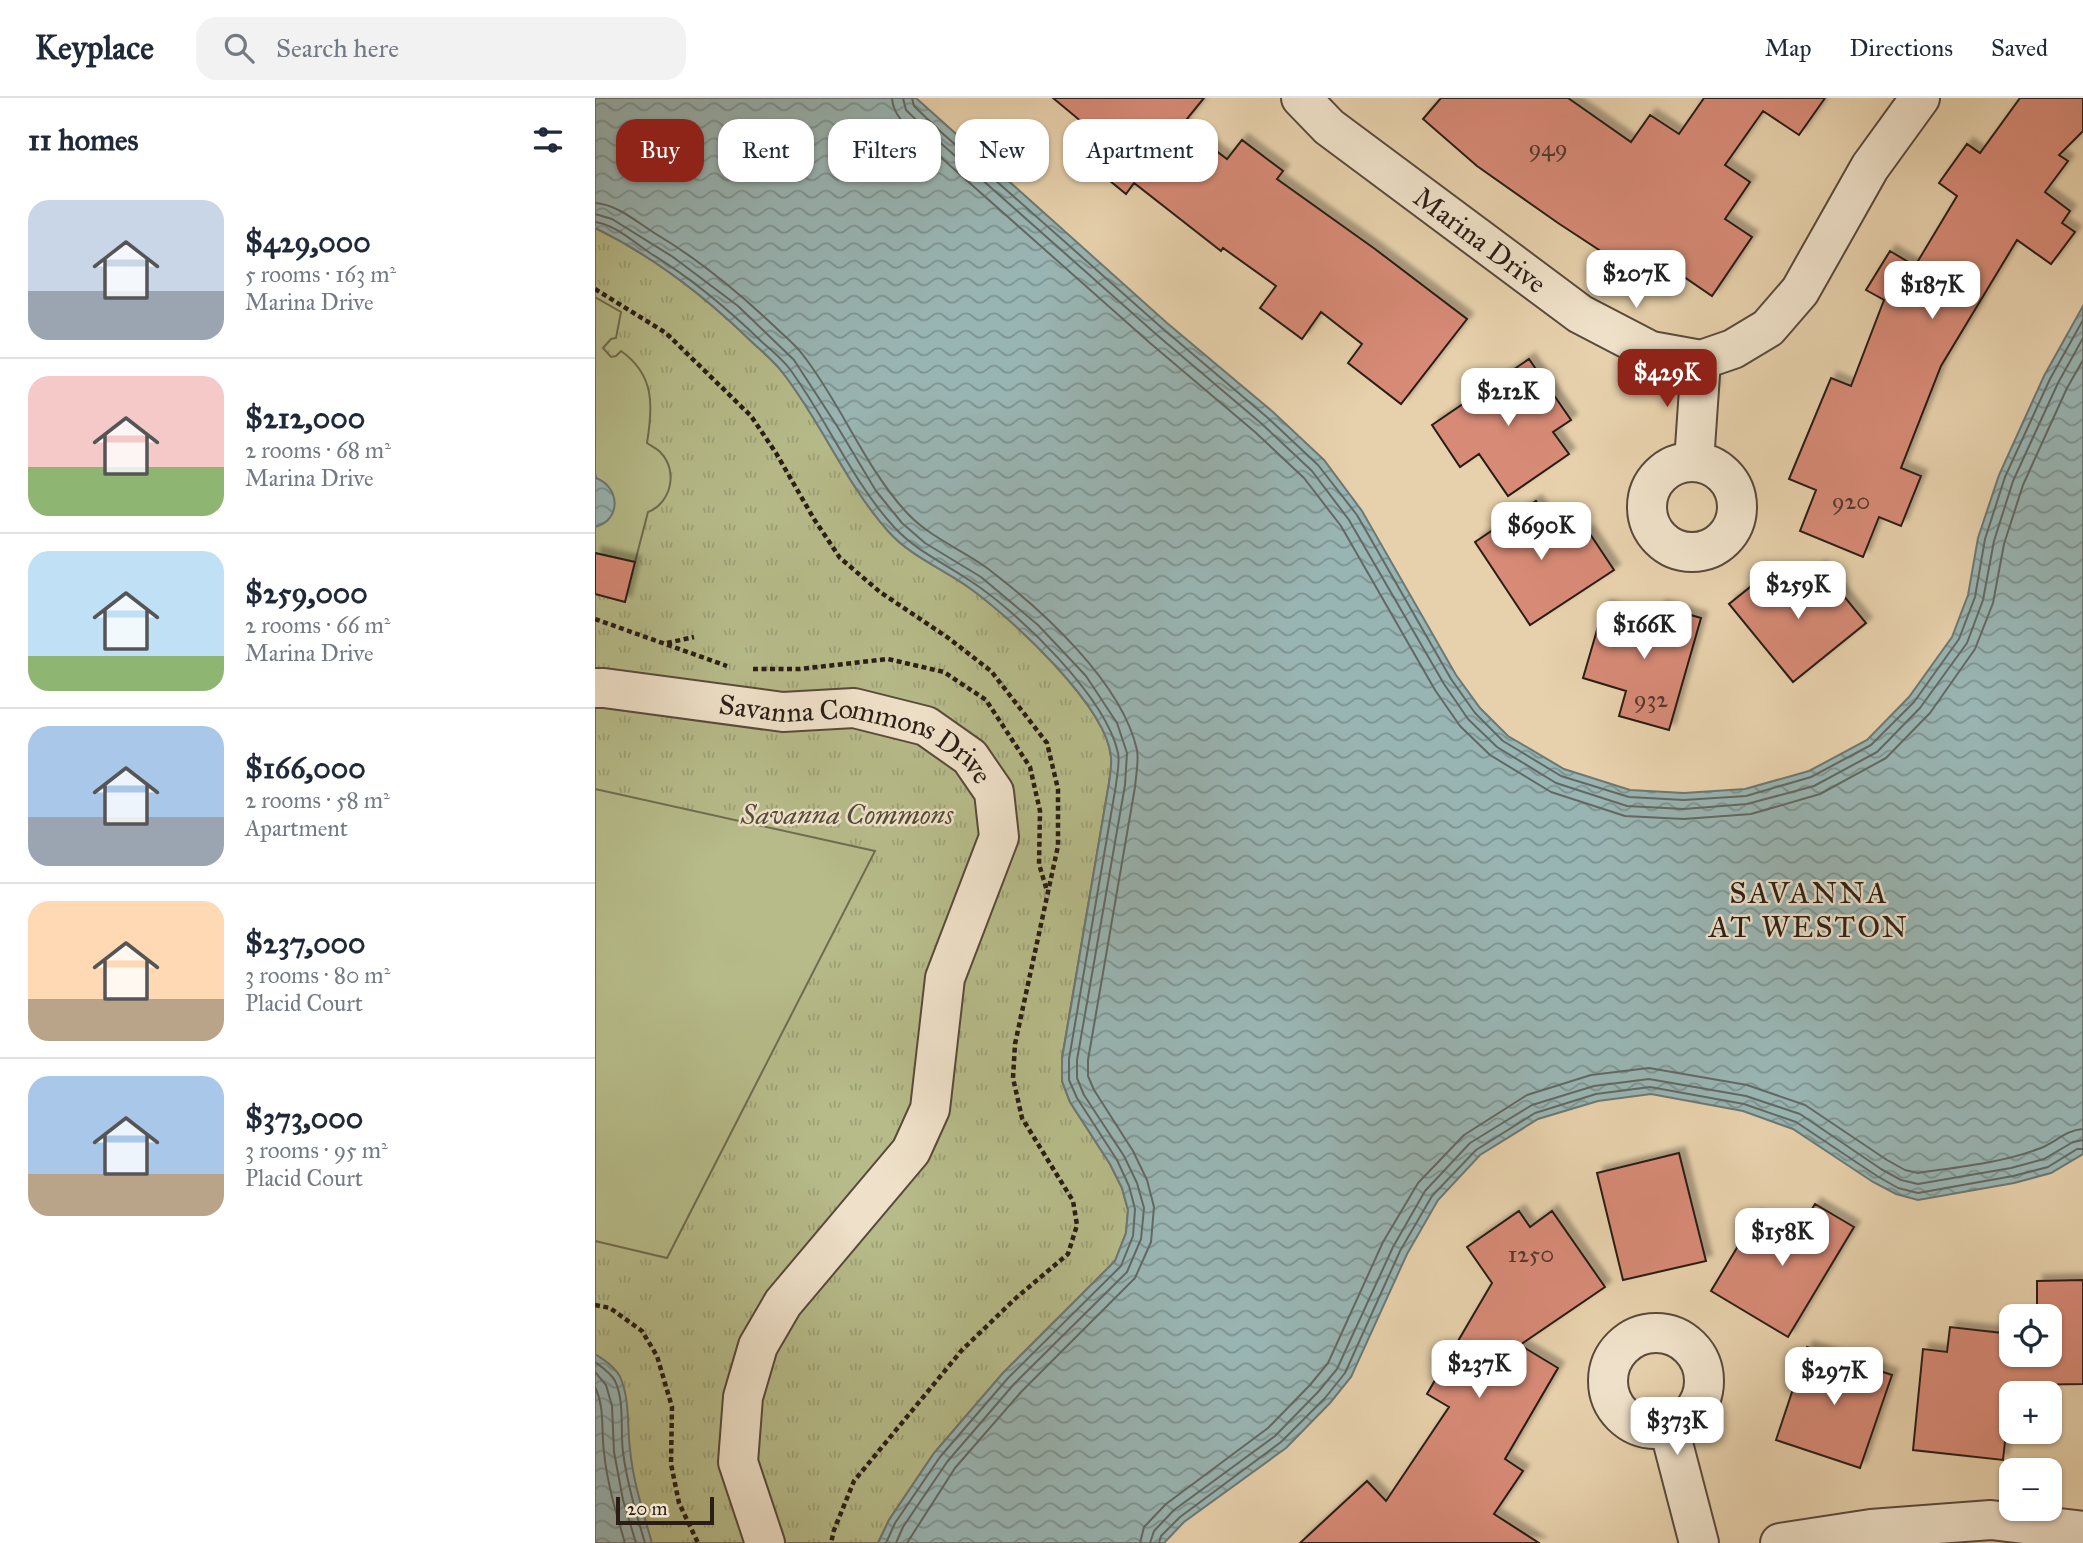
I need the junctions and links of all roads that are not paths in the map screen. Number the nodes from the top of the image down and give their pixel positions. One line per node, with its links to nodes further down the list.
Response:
1 (1301, 98): 3 (street, Marina Drive)
2 (1920, 98): 3 (street, Marina Drive)
3 (1701, 360): 4 (street)
4 (1694, 462)
5 (595, 688): 8 (street, Savanna Commons Drive)
6 (1669, 1428): 9 (street)
7 (2083, 1531): 10 (street)
8 (765, 1543)
9 (1699, 1543)
10 (1780, 1543)

